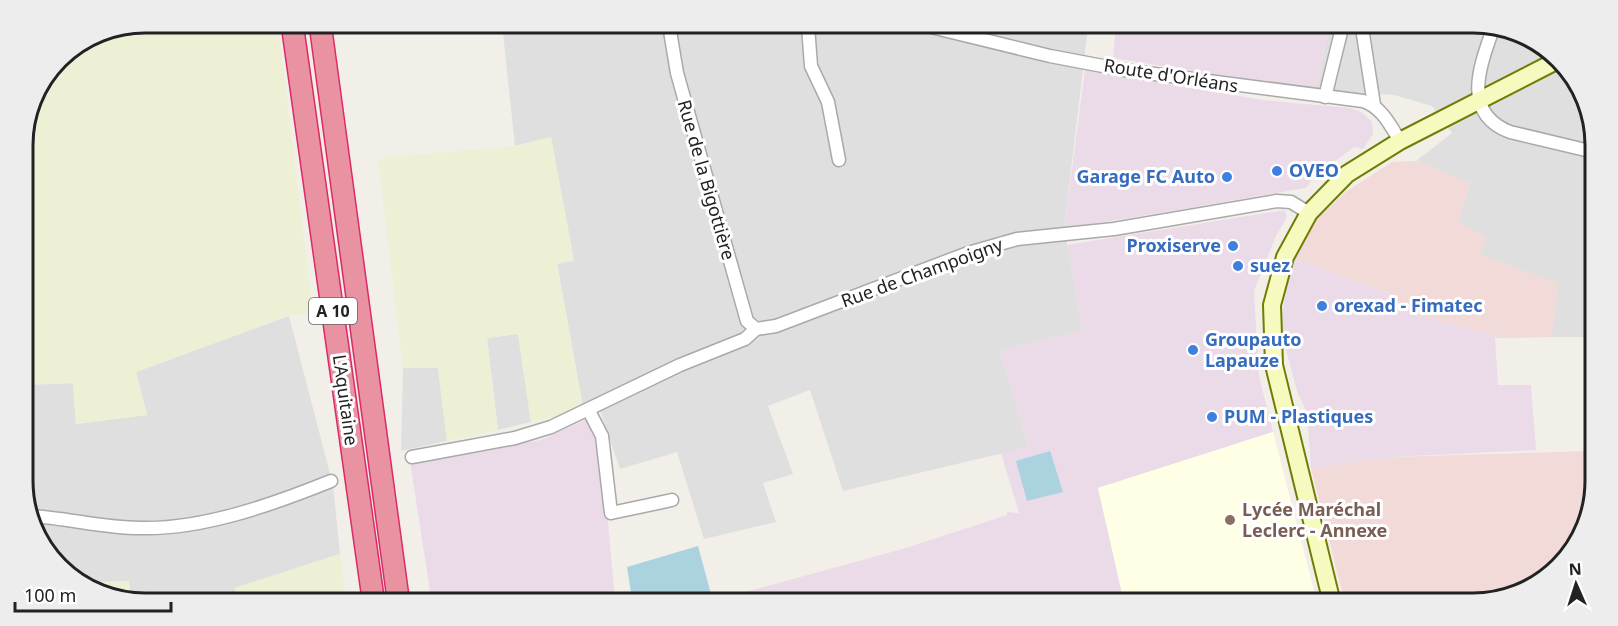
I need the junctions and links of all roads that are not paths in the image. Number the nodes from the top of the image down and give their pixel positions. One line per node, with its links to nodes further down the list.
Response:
1 (293, 33): 23 (highway, L'Aquitaine / A 10)
2 (321, 33): 24 (highway, L'Aquitaine / A 10)
3 (670, 33): 17 (street, Rue de la Bigottière)
4 (809, 33): 15 (street)
5 (956, 33): 10 (street, Route d'Orléans)
6 (1341, 33): 10 (street)
7 (1363, 33): 12 (street)
8 (1491, 35): 11 (street)
9 (1550, 64): 11 (street)
10 (1324, 97): 12 (street, Route d'Orléans)
11 (1482, 100): 13 (street); 14 (street)
12 (1374, 105): 13 (street)
13 (1400, 141): 16 (street)
14 (1585, 150)
15 (839, 160)
16 (1309, 213): 17 (street, Rue de Champoigny); 25 (street)
17 (756, 329): 18 (street, Rue de Champoigny)
18 (589, 411): 19 (street, Rue de Champoigny); 21 (street)
19 (412, 457)
20 (331, 481): 22 (street)
21 (672, 500)
22 (39, 517)
23 (372, 593)
24 (397, 593)
25 (1330, 593)

